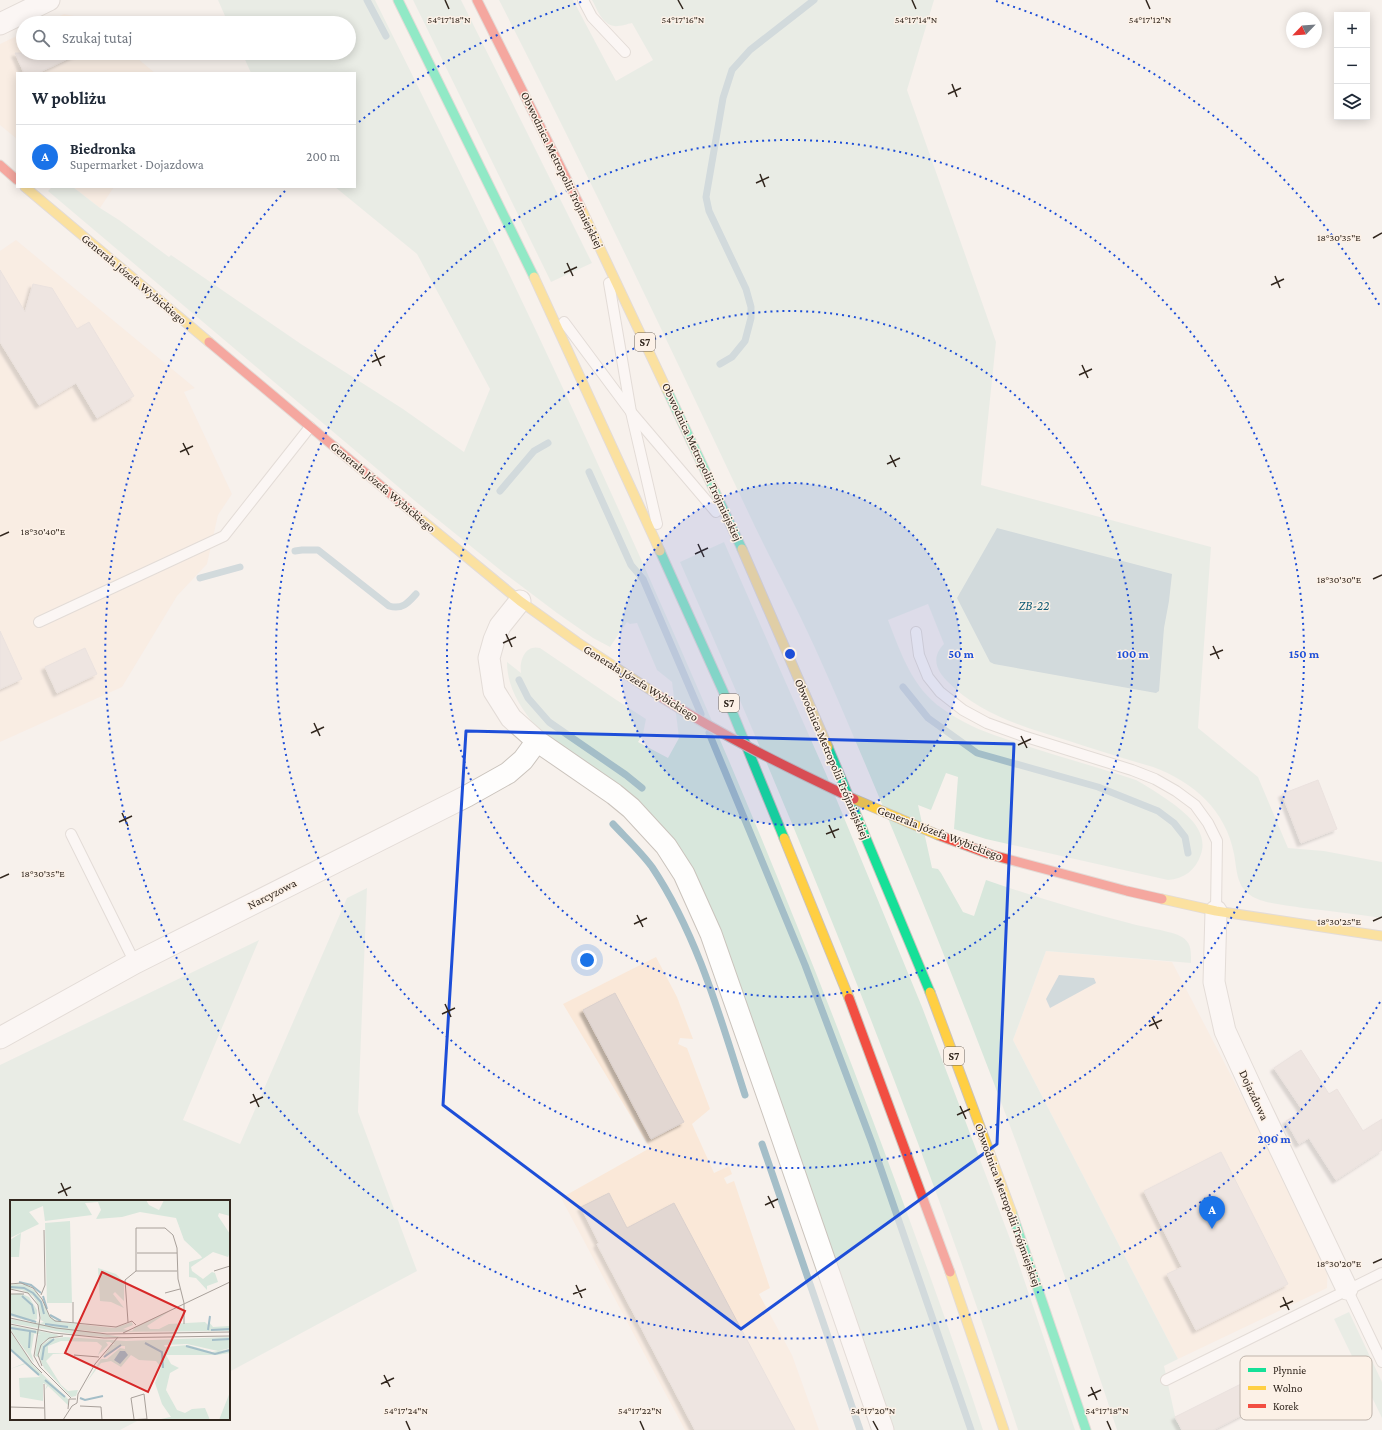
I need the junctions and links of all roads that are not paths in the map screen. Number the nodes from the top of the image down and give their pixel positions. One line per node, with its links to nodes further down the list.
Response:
1 (50, 0): 6 (street)
2 (398, 0): 13 (main road, S7)
3 (477, 0): 12 (main road, Obwodnica Metropolii Trójmiejskiej / S7)
4 (582, 0): 8 (lane)
5 (16, 16): 7 (street)
6 (17, 16)
7 (0, 24)
8 (624, 52)
9 (0, 165): 10 (main road)
10 (16, 179)
11 (26, 188): 15 (main road, Generała Józefa Wybickiego)
12 (605, 257): 14 (lane); 16 (main road, Obwodnica Metropolii Trójmiejskiej / S7)
13 (539, 288): 14 (lane); 17 (main road, S7)
14 (631, 412): 16 (lane); 17 (lane)
15 (310, 427): 18 (main road, Generała Józefa Wybickiego); 19 (lane)
16 (736, 536): 33 (main road, Obwodnica Metropolii Trójmiejskiej / S7)
17 (668, 567): 32 (main road, S7)
18 (520, 601): 21 (street); 23 (main road, Generała Józefa Wybickiego, bridge)
19 (39, 622)
20 (916, 632): 23 (lane)
21 (537, 741): 25 (street, Narcyzowa); 31 (street)
22 (71, 834): 25 (lane)
23 (1216, 911): 24 (main road, Generała Józefa Wybickiego); 28 (street, Dojazdowa)
24 (1382, 936)
25 (135, 963): 26 (street, Narcyzowa)
26 (0, 1038)
27 (1382, 1273): 28 (lane)
28 (1347, 1289): 29 (lane); 30 (lane)
29 (1382, 1362)
30 (1166, 1380)
31 (883, 1430)
32 (1004, 1430)
33 (1086, 1430)

